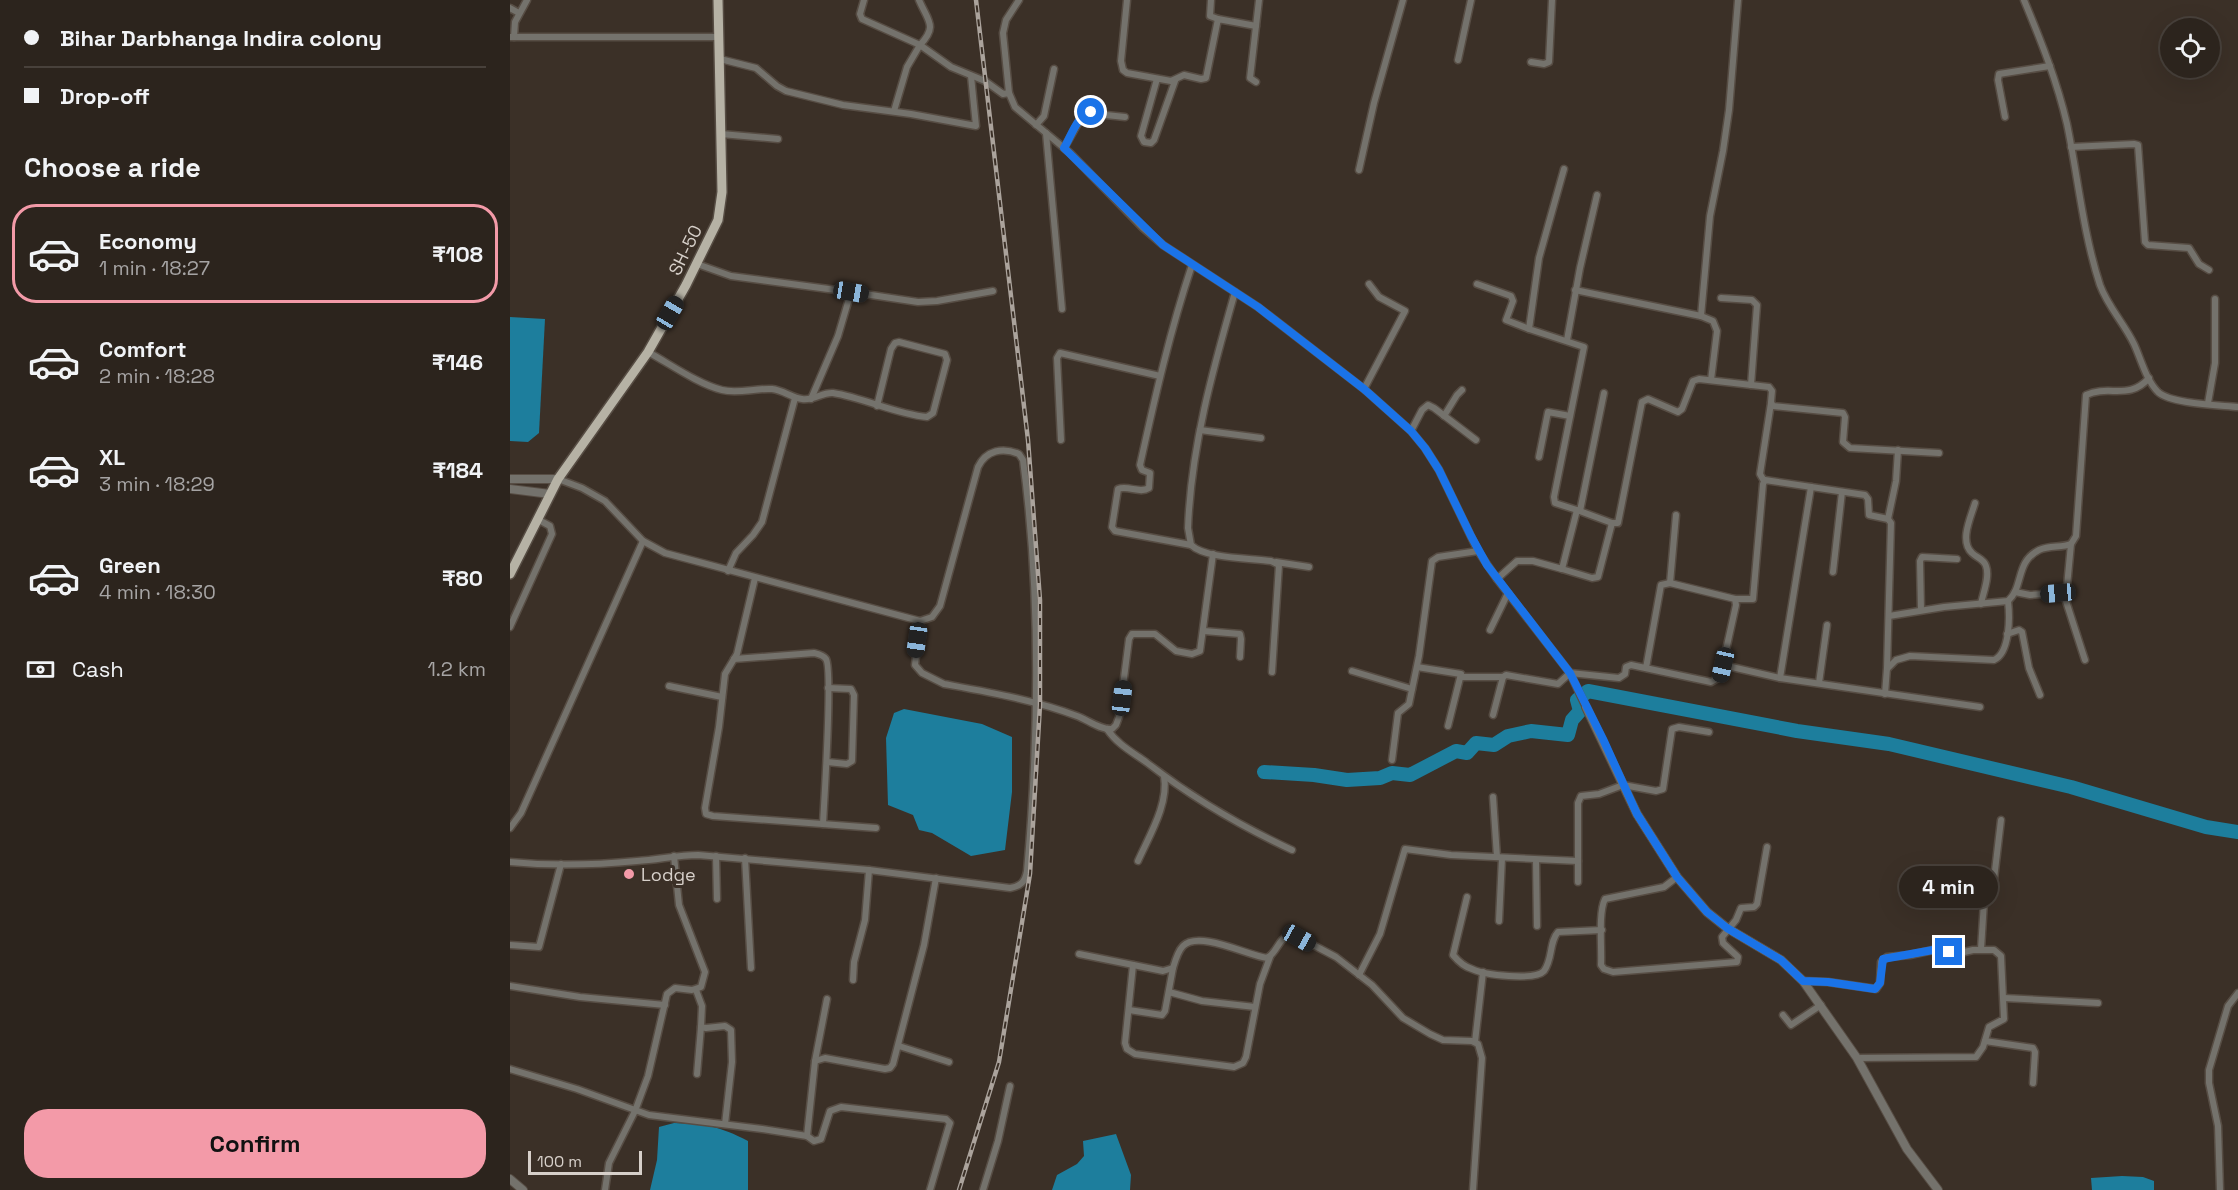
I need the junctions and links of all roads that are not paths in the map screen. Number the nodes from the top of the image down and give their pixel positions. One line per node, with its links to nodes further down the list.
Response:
1 (527, 0): 15 (street)
2 (718, 0): 19 (main road, SH-50)
3 (919, 0): 20 (street)
4 (1019, 0): 30 (street)
5 (1127, 0): 27 (street)
6 (1211, 0): 16 (street)
7 (1259, 0): 17 (street)
8 (1403, 0): 41 (street)
9 (1471, 0): 22 (street)
10 (1552, 0): 23 (street)
11 (1738, 0): 55 (street)
12 (2024, 0): 24 (street)
13 (865, 1): 20 (street)
14 (510, 8): 15 (street)
15 (519, 13): 18 (street)
16 (1218, 19): 17 (street); 28 (street)
17 (1256, 26): 29 (street)
18 (512, 37): 19 (street)
19 (719, 37): 21 (main road, SH-50)
20 (920, 45): 26 (street); 31 (street)
21 (720, 59): 31 (street); 36 (main road, SH-50)
22 (1458, 60)
23 (1531, 62)
24 (2050, 66): 33 (street); 38 (street)
25 (1054, 69): 34 (street)
26 (971, 76): 30 (street); 31 (street)
27 (1157, 79): 28 (street); 28 (street)
28 (1175, 81)
29 (1256, 82)
30 (1009, 93): 34 (street)
31 (894, 111)
32 (1125, 117): 39 (street)
33 (2005, 117)
34 (1036, 125): 35 (street)
35 (1046, 132): 39 (street); 54 (street)
36 (722, 134): 37 (street); 43 (main road, SH-50)
37 (778, 139)
38 (2071, 147): 45 (street); 60 (street)
39 (1064, 148): 44 (street)
40 (1564, 169): 56 (street)
41 (1359, 170)
42 (1597, 195): 48 (street)
43 (697, 264): 50 (street); 58 (main road, SH-50)
44 (1192, 265): 51 (street); 59 (street)
45 (2209, 270)
46 (1369, 284): 63 (street)
47 (1478, 284): 56 (street)
48 (1575, 290): 55 (street); 57 (street)
49 (993, 291): 50 (street)
50 (851, 292): 67 (street)
51 (1235, 292): 63 (street); 74 (street)
52 (1721, 298): 62 (street)
53 (2214, 299): 69 (street)
54 (1062, 309)
55 (1701, 316): 61 (street)
56 (1529, 330): 57 (street)
57 (1567, 340): 73 (street)
58 (648, 352): 66 (street); 83 (main road, SH-50)
59 (1160, 376): 77 (street); 97 (street)
60 (2149, 378): 69 (street); 96 (street)
61 (1712, 380): 62 (street); 94 (street)
62 (1751, 385): 68 (street)
63 (1364, 389): 75 (street)
64 (1462, 390): 72 (street)
65 (1604, 393): 90 (street)
66 (795, 398): 67 (street); 104 (street)
67 (811, 399): 70 (street)
68 (1771, 402): 79 (street); 84 (street)
69 (2208, 403): 71 (street)
70 (877, 406): 70 (street)
71 (2238, 407)
72 (1444, 416): 75 (street); 78 (street)
73 (1570, 416): 81 (street); 90 (street)
74 (1200, 430): 76 (street); 97 (street)
75 (1411, 431): 98 (street)
76 (1261, 438)
77 (1061, 440)
78 (1476, 440)
79 (1898, 450): 80 (street); 93 (street)
80 (1940, 453)
81 (1539, 457)
82 (510, 479): 83 (street)
83 (558, 479): 88 (main road, SH-50); 95 (street)
84 (1764, 481): 85 (street); 113 (street)
85 (1811, 487): 87 (street); 136 (street)
86 (510, 489): 88 (street)
87 (1842, 492): 93 (street); 105 (street)
88 (550, 494): 92 (main road, SH-50)
89 (1976, 503): 115 (street)
90 (1579, 511): 94 (street); 103 (street)
91 (1676, 515): 109 (street)
92 (537, 519): 106 (main road, SH-50); 120 (street)
93 (1888, 519): 117 (street)
94 (1612, 523): 103 (street)
95 (643, 541): 104 (street); 158 (street)
96 (2072, 544): 111 (street); 112 (street)
97 (1191, 545): 99 (street)
98 (1478, 551): 108 (street); 128 (street)
99 (1213, 554): 101 (street); 122 (street)
100 (1957, 559): 116 (street)
101 (1276, 562): 102 (street); 132 (street)
102 (1308, 567)
103 (1562, 569): 108 (street)
104 (728, 571): 107 (street)
105 (1833, 572)
106 (510, 574)
107 (755, 578): 118 (street); 125 (street)
108 (1497, 579): 110 (street)
109 (1670, 583): 113 (street); 129 (street)
110 (1508, 592): 121 (street); 133 (street)
111 (2015, 592): 112 (street); 114 (street)
112 (2066, 597): 126 (street)
113 (1735, 599): 127 (street)
114 (2008, 601): 115 (street); 123 (street)
115 (1981, 604): 116 (street)
116 (1921, 610): 117 (street)
117 (1889, 616): 130 (street)
118 (920, 621): 144 (street); 144 (street)
119 (1827, 625): 137 (street)
120 (510, 627)
121 (1490, 630)
122 (1204, 631): 124 (street); 149 (street)
123 (2007, 634): 130 (street); 142 (street)
124 (1240, 657)
125 (734, 659): 139 (street); 143 (street)
126 (2085, 660)
127 (1723, 665): 129 (street); 136 (street)
128 (1417, 668): 134 (street); 140 (street)
129 (1646, 668): 133 (street)
130 (1887, 668): 141 (street)
131 (1352, 671): 140 (street)
132 (1272, 672)
133 (1570, 673): 135 (street); 146 (street)
134 (1462, 677): 135 (street); 148 (street)
135 (1503, 677): 147 (street)
136 (1780, 678): 137 (street)
137 (1819, 683): 141 (street)
138 (669, 686): 143 (street)
139 (828, 688): 152 (street); 152 (street)
140 (1413, 689): 151 (street)
141 (1885, 694): 145 (street)
142 (2040, 695)
143 (722, 697): 157 (street)
144 (1035, 703): 149 (street); 173 (street)
145 (1980, 706)
146 (1586, 707): 154 (street)
147 (1493, 715)
148 (1448, 726)
149 (1107, 729): 153 (street)
150 (1709, 732): 154 (street)
151 (1392, 760)
152 (827, 762): 157 (street)
153 (1164, 776): 161 (street); 167 (street)
154 (1623, 785): 168 (street); 172 (street)
155 (1493, 797): 165 (street)
156 (2001, 820): 182 (street)
157 (823, 824): 159 (street)
158 (510, 828)
159 (876, 828)
160 (1767, 847): 179 (street)
161 (1292, 850)
162 (674, 856): 163 (street); 170 (street); 193 (street)
163 (716, 856): 164 (street); 176 (street)
164 (745, 858): 171 (street); 186 (street)
165 (1500, 858): 166 (street); 177 (street); 189 (street)
166 (1536, 860): 168 (street); 178 (street)
167 (1138, 861)
168 (1578, 861): 174 (street)
169 (510, 862): 170 (street)
170 (561, 864): 181 (street)
171 (869, 870): 173 (street); 190 (street)
172 (1677, 877): 179 (street); 180 (street)
173 (936, 878): 207 (street)
174 (1578, 882)
175 (1467, 897): 188 (street)
176 (717, 899)
177 (1499, 921)
178 (1536, 926)
179 (1727, 928): 180 (street); 191 (street)
180 (1602, 930): 188 (street)
181 (510, 945)
182 (1981, 949): 191 (street); 196 (street)
183 (1079, 954): 185 (street)
184 (1271, 957): 187 (street); 189 (street); 201 (street)
185 (1133, 965): 187 (street); 202 (street)
186 (751, 968)
187 (1173, 968): 194 (street)
188 (1483, 972): 206 (street)
189 (1359, 975): 206 (street)
190 (853, 980)
191 (1803, 981): 200 (street)
192 (510, 986): 199 (street)
193 (696, 990): 199 (street); 204 (street)
194 (1169, 992): 201 (street); 202 (street)
195 (2238, 993): 225 (street)
196 (2004, 998): 198 (street); 205 (street)
197 (826, 999): 209 (street)
198 (2098, 1003)
199 (665, 1005): 215 (street)
200 (1821, 1005): 203 (street); 208 (street)
201 (1255, 1007): 202 (street)
202 (1129, 1010)
203 (1783, 1015)
204 (701, 1027): 212 (street); 216 (street)
205 (1985, 1041): 208 (street); 213 (street)
206 (1475, 1042): 223 (street)
207 (899, 1046): 209 (street); 210 (street)
208 (1857, 1058): 224 (street)
209 (815, 1060): 217 (street)
210 (949, 1062)
211 (510, 1069): 215 (street)
212 (697, 1074)
213 (2033, 1083)
214 (1010, 1086): 222 (street)
215 (635, 1111): 216 (street); 220 (street)
216 (725, 1124): 217 (street)
217 (807, 1136): 221 (street)
218 (510, 1179): 219 (street)
219 (523, 1190)
220 (604, 1190)
221 (930, 1190)
222 (984, 1190)
223 (1473, 1190)
224 (1938, 1190)
225 (2220, 1190)

